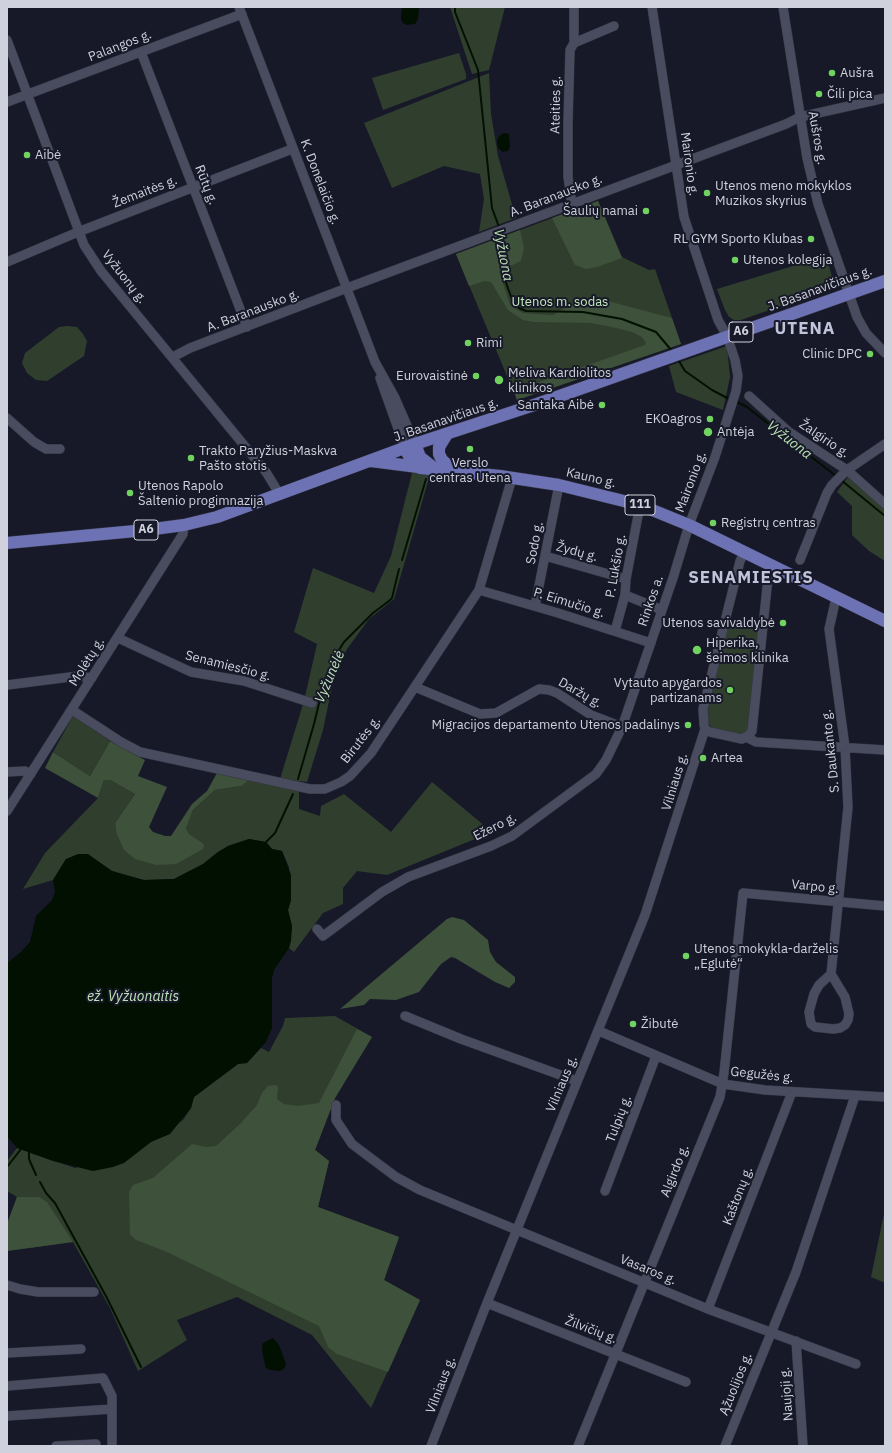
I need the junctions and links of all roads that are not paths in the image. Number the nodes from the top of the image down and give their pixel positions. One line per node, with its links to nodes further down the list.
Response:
1 (574, 7): 7 (street, Ateities g.)
2 (652, 7): 14 (street, Maironio g.)
3 (783, 7): 12 (street, Aušros g.)
4 (240, 11): 8 (street, Palangos g.); 13 (street, K. Donelaičio g.)
5 (614, 26): 7 (street)
6 (7, 40): 9 (street, Vyžuonų g.)
7 (574, 43): 16 (street, Ateities g.)
8 (141, 52): 9 (street, Palangos g.); 15 (street, Rūtų g.)
9 (26, 95): 11 (street, Palangos g.); 17 (street, Vyžuonų g.)
10 (885, 100): 12 (street, A. Baranausko g.)
11 (7, 102)
12 (800, 117): 14 (street, A. Baranausko g.); 21 (street, Aušros g.)
13 (292, 149): 15 (street, Žemaitės g.); 20 (street, K. Donelaičio g.)
14 (677, 164): 16 (street, A. Baranausko g.); 23 (street, Maironio g.)
15 (193, 188): 17 (street, Žemaitės g.); 22 (street, Rūtų g.)
16 (572, 204): 20 (street, A. Baranausko g.)
17 (78, 232): 18 (street, Žemaitės g.); 25 (street, Vyžuonų g.)
18 (7, 262)
19 (885, 281): 21 (main road, J. Basanavičiaus g. / A6)
20 (347, 288): 22 (street, A. Baranausko g.); 30 (street, K. Donelaičio g.)
21 (848, 294): 23 (main road, J. Basanavičiaus g. / A6); 24 (street, Aušros g.)
22 (247, 327): 25 (street, A. Baranausko g.)
23 (727, 336): 28 (main road, J. Basanavičiaus g. / A6); 43 (street, Maironio g.)
24 (885, 353)
25 (173, 357): 39 (street, Vyžuonų g.)
26 (749, 396): 36 (street, Žalgirio g.)
27 (7, 418): 31 (street)
28 (447, 434): 30 (main road, J. Basanavičiaus g. / A6); 35 (main road)
29 (885, 444): 36 (street)
30 (410, 446): 32 (main road, J. Basanavičiaus g. / A6); 33 (main road); 34 (main road)
31 (60, 449)
32 (370, 461): 33 (main road, Kauno g.); 39 (main road, J. Basanavičiaus g. / A6)
33 (420, 468): 34 (main road, Kauno g.)
34 (435, 468): 35 (main road, Kauno g. / 111)
35 (453, 470): 37 (main road, Kauno g. / 111)
36 (846, 471): 40 (street, Žalgirio g.); 47 (street)
37 (512, 478): 38 (main road, Kauno g. / 111); 50 (street, Birutės g.)
38 (559, 485): 41 (main road, Kauno g. / 111); 46 (street, Sodo g.)
39 (280, 495): 42 (main road, J. Basanavičiaus g. / A6)
40 (885, 504)
41 (640, 505): 43 (main road, Kauno g. / 111); 49 (street, P. Lukšio g.)
42 (184, 525): 44 (main road, J. Basanavičiaus g. / A6); 57 (street, Molėtų g.)
43 (689, 525): 45 (main road, Kauno g. / 111); 54 (street, Rinkos a.)
44 (7, 542)
45 (744, 552): 48 (main road, Kauno g. / 111); 66 (street)
46 (545, 556): 49 (street, Žydų g.); 53 (street, Sodo g.)
47 (800, 560)
48 (773, 567): 52 (main road, 111); 67 (street)
49 (626, 579): 51 (street, P. Lukšio g.)
50 (479, 590): 53 (street, P. Eimučio g.); 62 (street, Birutės g.)
51 (625, 595): 54 (street); 56 (street, P. Lukšio g.)
52 (836, 598): 55 (main road, 111); 68 (street, S. Daukanto g.)
53 (535, 606): 56 (street, P. Eimučio g.)
54 (662, 610): 58 (street, Rinkos a.)
55 (885, 621)
56 (615, 631): 58 (street, P. Eimučio g.)
57 (118, 638): 59 (street, Molėtų g.); 63 (street, Senamiesčio g.)
58 (651, 643): 61 (street, Rinkos a.)
59 (92, 678): 60 (street); 64 (street, Molėtų g.)
60 (7, 685)
61 (636, 685): 65 (street, Ežero g.)
62 (415, 687): 64 (street, Birutės g.); 65 (street, Daržų g.)
63 (312, 703)
64 (72, 710): 71 (street, Molėtų g.)
65 (622, 727): 76 (street, Ežero g.)
66 (705, 729): 67 (street); 79 (street, Vilniaus g.)
67 (746, 737): 68 (street)
68 (845, 747): 69 (street); 74 (street, S. Daukanto g.)
69 (885, 750)
70 (7, 772): 71 (street)
71 (31, 774): 72 (street, Molėtų g.)
72 (7, 811)
73 (743, 893): 74 (street, Varpo g.); 82 (street, Algirdo g.)
74 (838, 903): 75 (street, Varpo g.); 77 (street, S. Daukanto g.)
75 (885, 906)
76 (317, 929)
77 (832, 974): 77 (street)
78 (405, 1016): 81 (street)
79 (599, 1031): 80 (street, Gegužės g.); 81 (street, Vilniaus g.)
80 (656, 1056): 82 (street, Gegužės g.); 87 (street, Tulpių g.)
81 (577, 1081): 88 (street, Vilniaus g.)
82 (723, 1084): 83 (street, Gegužės g.); 89 (street, Algirdo g.)
83 (792, 1092): 84 (street, Gegužės g.); 93 (street, Kaštonų g.)
84 (855, 1096): 85 (street, Gegužės g.); 94 (street)
85 (885, 1097)
86 (336, 1105): 88 (street, Vasaros g.)
87 (605, 1191)
88 (516, 1230): 89 (street, Vasaros g.); 92 (street, Vilniaus g.)
89 (644, 1283): 93 (street, Vasaros g.); 98 (street, Algirdo g.)
90 (7, 1285): 91 (street)
91 (94, 1292)
92 (486, 1303): 98 (street, Žilvičių g.); 107 (street, Vilniaus g.)
93 (708, 1309): 94 (street, Vasaros g.)
94 (770, 1332): 95 (street, Vasaros g.); 109 (street, Ąžuolijos g.)
95 (796, 1341): 99 (street, Vasaros g.); 110 (street, Naujoji g.)
96 (81, 1349): 97 (street)
97 (7, 1353)
98 (616, 1354): 100 (street, Žilvičių g.); 108 (street, Algirdo g.)
99 (856, 1364)
100 (686, 1382)
101 (7, 1386): 102 (street)
102 (112, 1410): 103 (street); 106 (street)
103 (7, 1416)
104 (96, 1444): 105 (street)
105 (56, 1446)
106 (112, 1446)
107 (431, 1446)
108 (578, 1446)
109 (725, 1446)
110 (803, 1446)

